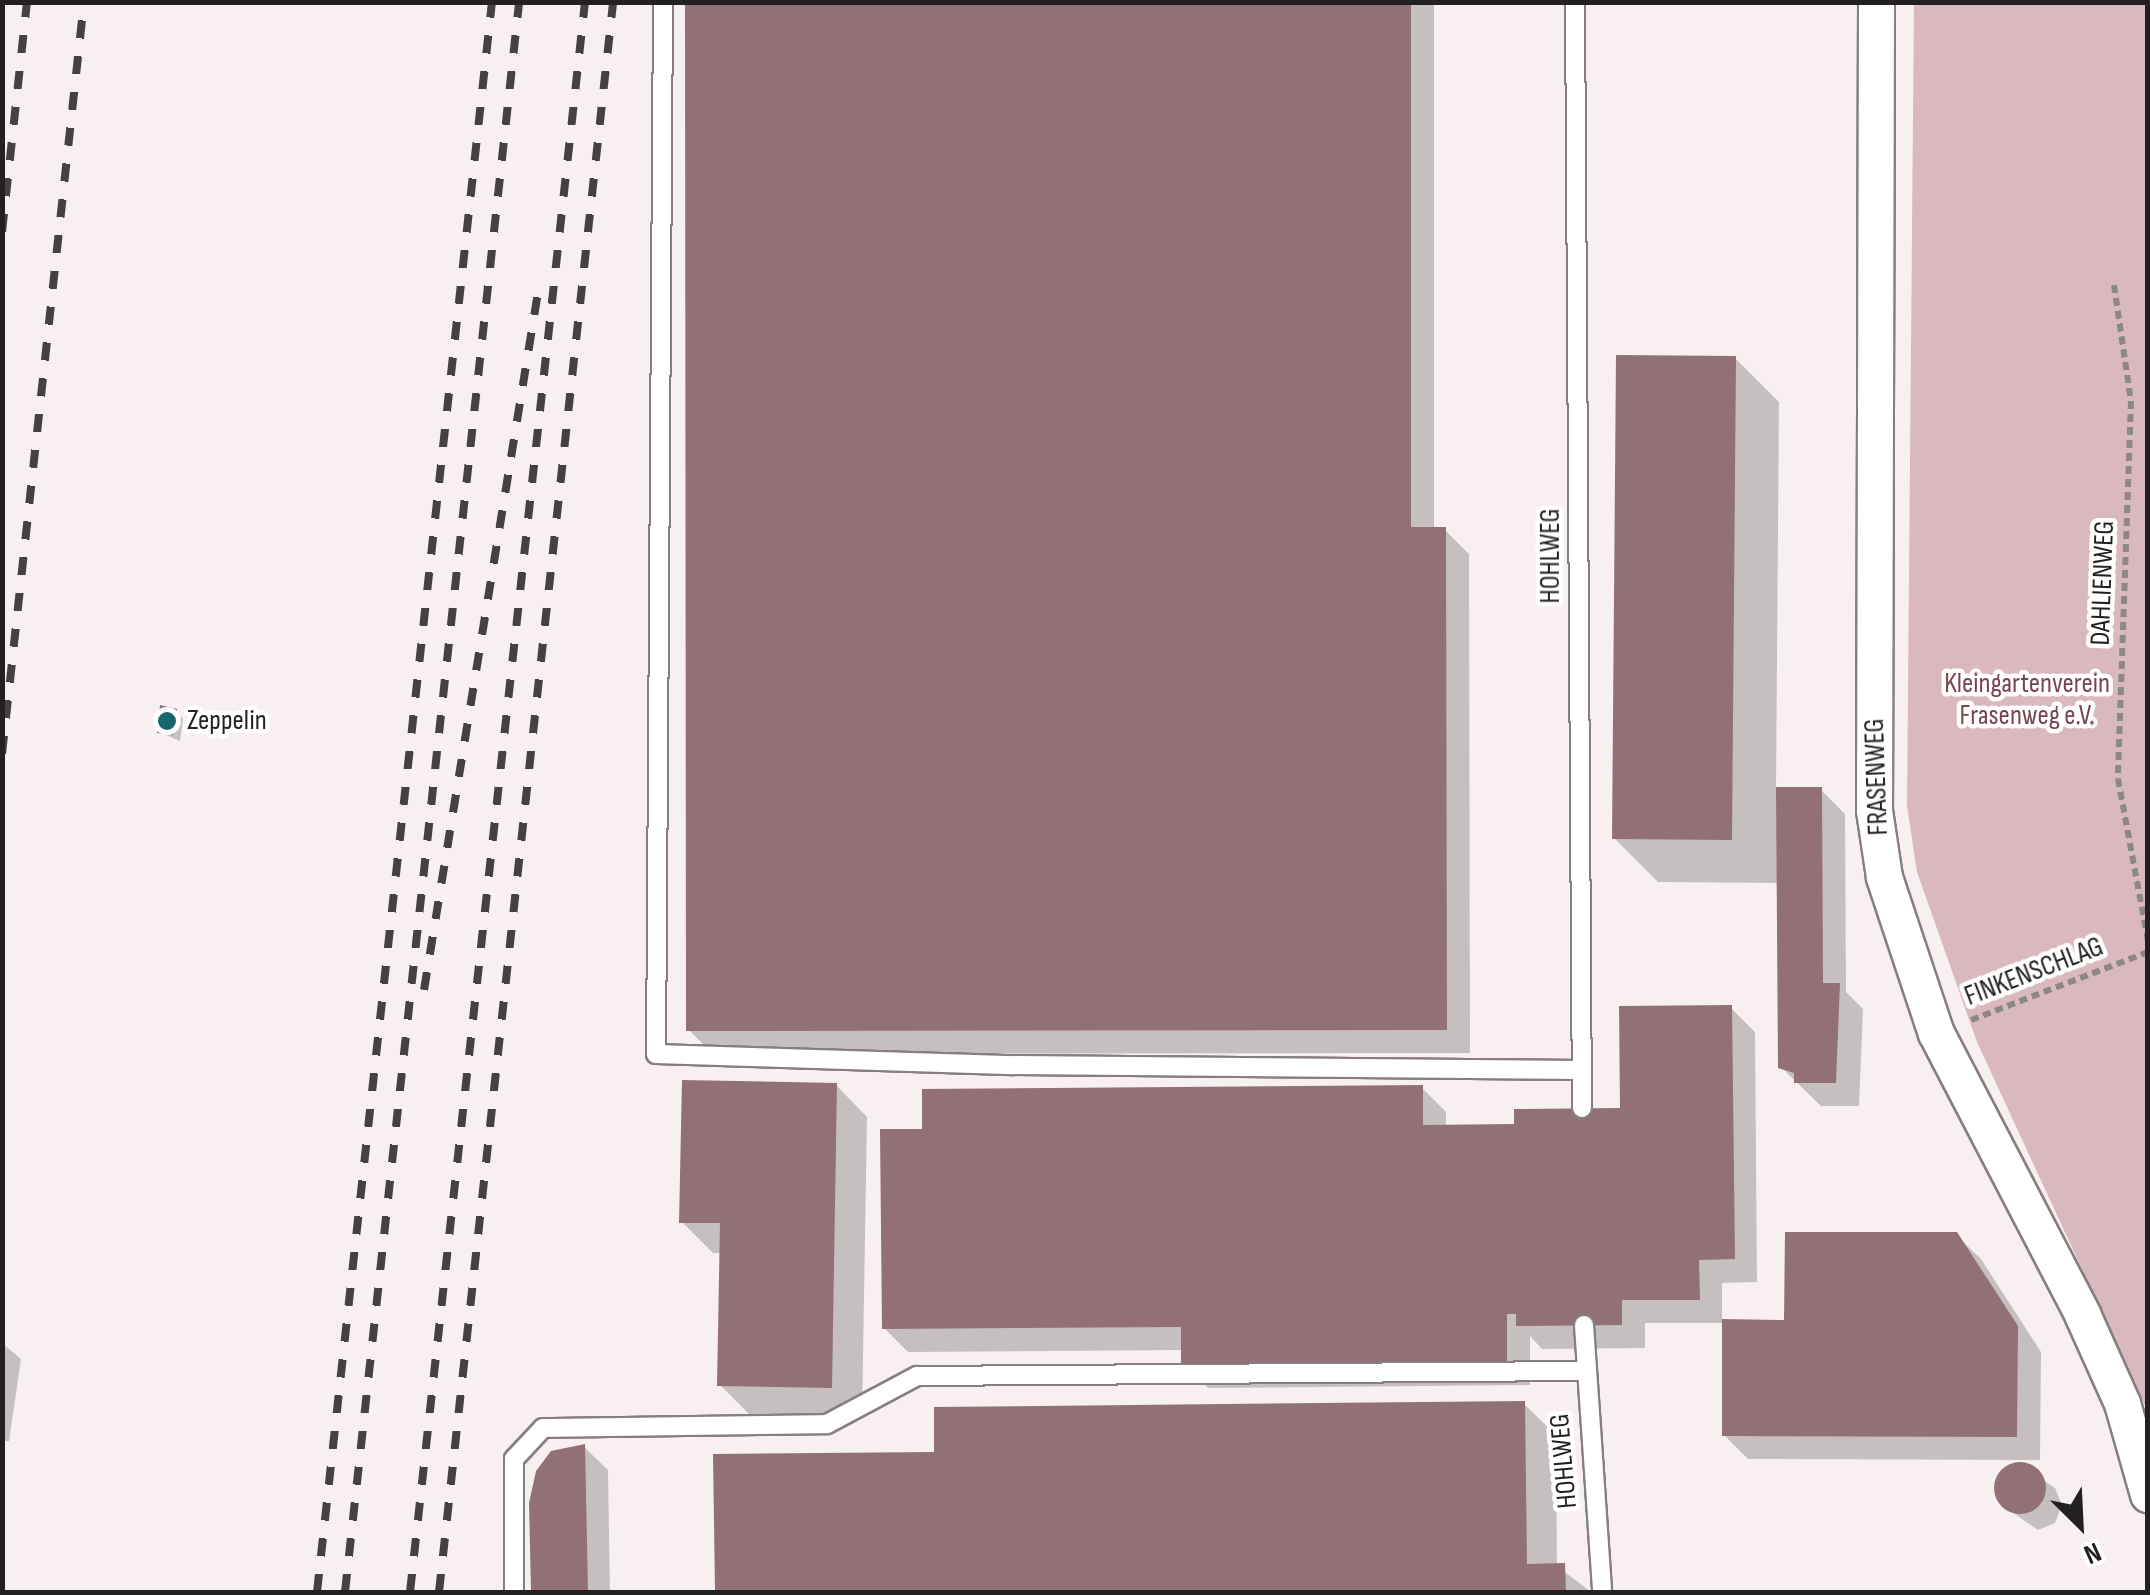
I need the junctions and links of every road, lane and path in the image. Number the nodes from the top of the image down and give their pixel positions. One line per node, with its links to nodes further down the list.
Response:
1 (663, 2): 8 (lane)
2 (1575, 2): 8 (lane, HOHLWEG)
3 (1876, 2): 7 (street, FRASENWEG)
4 (2114, 285): 5 (path, DAHLIENWEG)
5 (2148, 941)
6 (2148, 952): 7 (path, FINKENSCHLAG)
7 (1936, 1034): 12 (street, FRASENWEG)
8 (1582, 1070): 9 (lane, HOHLWEG)
9 (1582, 1108)
10 (1584, 1325): 11 (lane, HOHLWEG)
11 (1584, 1370): 13 (lane); 14 (lane, HOHLWEG)
12 (2148, 1494)
13 (514, 1592)
14 (1602, 1592)

